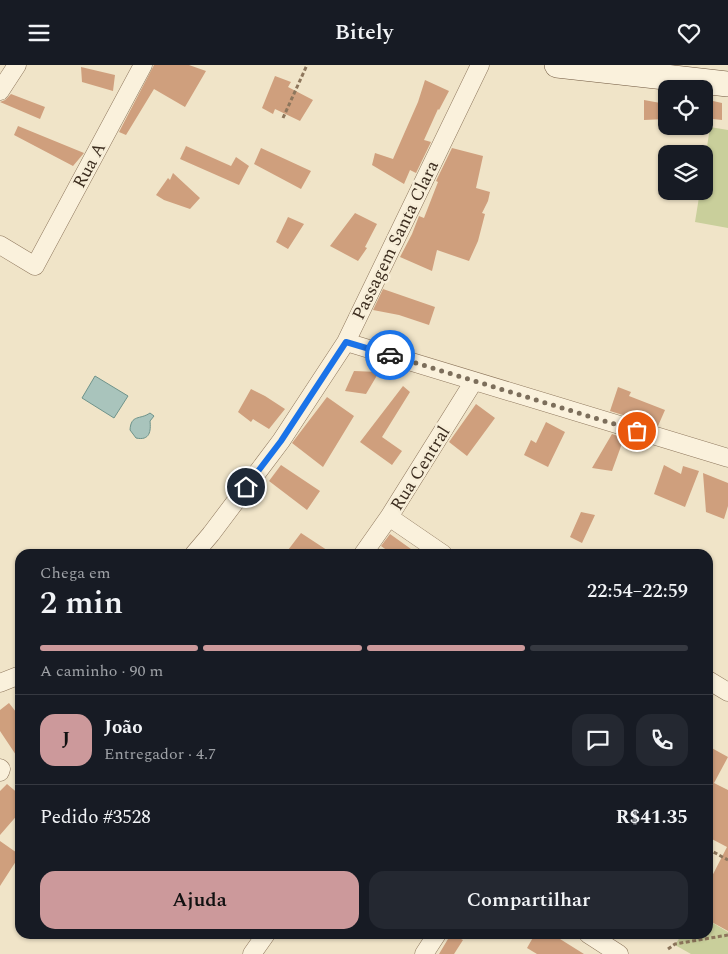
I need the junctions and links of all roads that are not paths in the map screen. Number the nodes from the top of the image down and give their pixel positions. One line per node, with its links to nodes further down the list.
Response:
1 (16, 65): 6 (street)
2 (142, 65): 7 (street, Rua A)
3 (480, 65): 8 (street, Passagem Santa Clara)
4 (556, 65): 5 (main road)
5 (728, 84)
6 (0, 91)
7 (0, 245)
8 (346, 342): 9 (street); 12 (street, Passagem Santa Clara)
9 (474, 381): 10 (street); 11 (street, Rua Central)
10 (728, 459)
11 (389, 517): 13 (street, Rua Central); 14 (street)
12 (198, 549)
13 (367, 549)
14 (436, 549)
15 (15, 677): 16 (street)
16 (0, 683)
17 (713, 683): 18 (street)
18 (728, 692)
19 (0, 768): 20 (street)
20 (0, 772)
21 (262, 939): 24 (street)
22 (434, 939): 25 (street)
23 (596, 939): 26 (street)
24 (252, 954)
25 (424, 954)
26 (619, 954)

